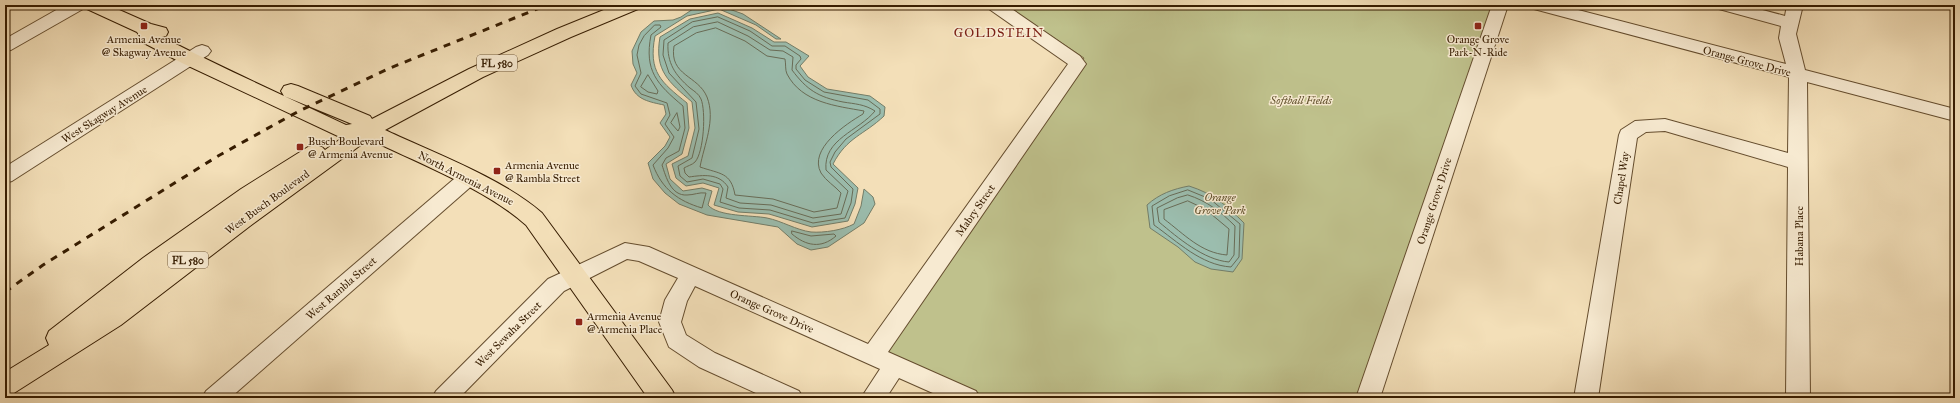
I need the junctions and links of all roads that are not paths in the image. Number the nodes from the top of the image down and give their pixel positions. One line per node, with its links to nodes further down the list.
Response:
1 (77, 5): 11 (street)
2 (93, 5): 12 (main road, North Armenia Avenue)
3 (602, 5): 15 (main road, West Busch Boulevard)
4 (632, 5): 15 (main road, West Busch Boulevard / FL 580)
5 (995, 5): 22 (street, Mabry Street)
6 (1500, 5): 32 (street, Orange Grove Drive)
7 (1540, 5): 13 (street, Orange Grove Drive)
8 (1725, 5): 10 (street)
9 (1795, 5): 10 (street, Habana Place)
10 (1791, 23): 13 (street, Habana Place)
11 (5, 46)
12 (196, 55): 15 (main road, North Armenia Avenue); 16 (main road, North Armenia Avenue); 18 (street, West Skagway Avenue)
13 (1798, 74): 14 (street, Orange Grove Drive); 17 (street, Habana Place)
14 (1955, 115)
15 (365, 126): 16 (main road, North Armenia Avenue); 19 (main road, North Armenia Avenue); 25 (main road, West Busch Boulevard / FL 580)
16 (344, 132): 24 (main road, West Busch Boulevard / FL 580)
17 (1799, 163): 33 (street, Chapel Way); 34 (street, Habana Place)
18 (5, 176)
19 (468, 178): 20 (main road, North Armenia Avenue); 27 (street, West Rambla Street)
20 (576, 275): 21 (street, Orange Grove Drive); 26 (main road, North Armenia Avenue); 28 (street, West Sewaha Street)
21 (691, 275): 22 (street, Orange Grove Drive); 29 (street)
22 (873, 355): 23 (street, Orange Grove Drive)
23 (895, 365): 30 (street); 31 (street, Orange Grove Drive)
24 (5, 381)
25 (5, 385)
26 (657, 395)
27 (214, 398)
28 (444, 398)
29 (791, 398)
30 (873, 398)
31 (968, 398)
32 (1368, 398)
33 (1586, 398)
34 (1798, 398)

